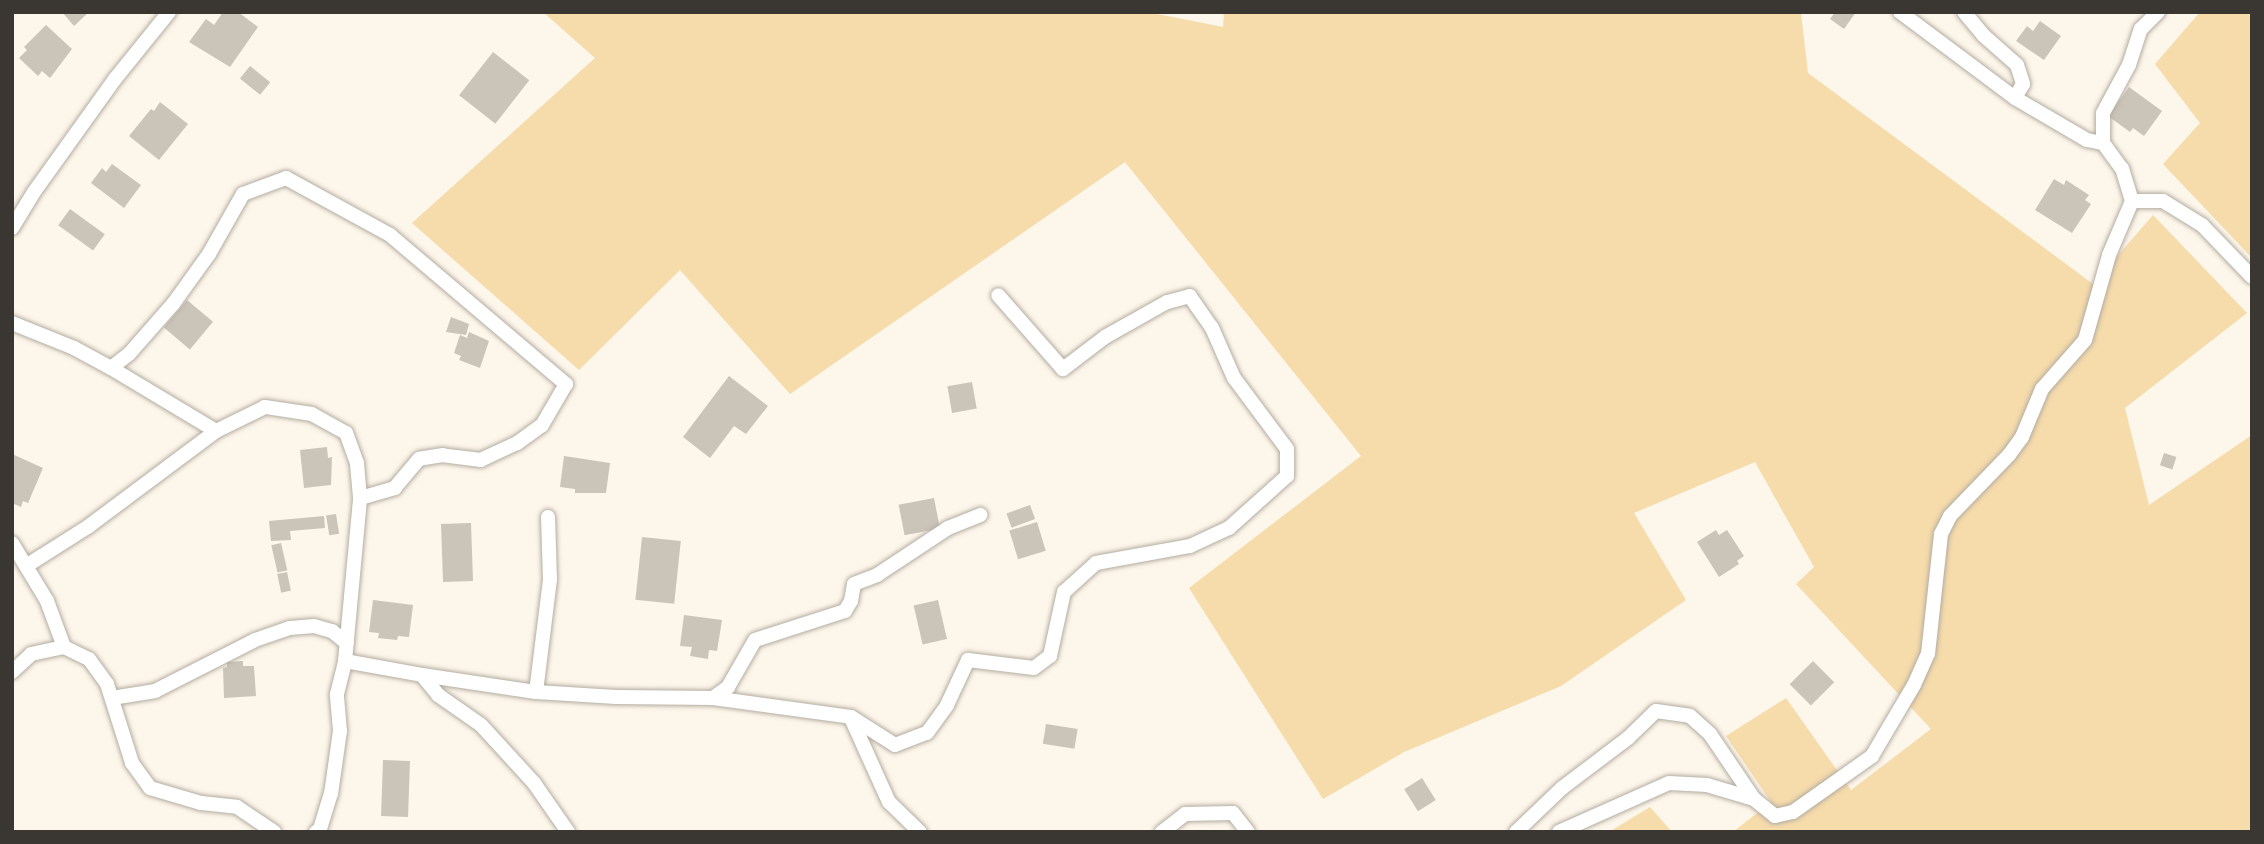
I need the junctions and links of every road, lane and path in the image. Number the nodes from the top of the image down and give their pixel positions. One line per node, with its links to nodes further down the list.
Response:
1 (169, 12): 8 (street)
2 (1900, 12): 5 (street)
3 (1964, 12): 5 (street)
4 (2158, 12): 6 (street)
5 (2015, 99): 6 (street)
6 (2103, 144): 7 (street)
7 (2132, 201): 9 (street); 28 (street)
8 (12, 228)
9 (2252, 277)
10 (998, 295): 27 (street)
11 (12, 323): 12 (street)
12 (111, 368): 13 (street); 14 (street)
13 (216, 431): 14 (street); 18 (street)
14 (360, 498): 19 (street)
15 (980, 515): 26 (street)
16 (548, 517): 24 (street)
17 (12, 543): 18 (street)
18 (26, 566): 20 (street)
19 (347, 643): 21 (street); 25 (street)
20 (64, 647): 22 (street); 25 (street)
21 (345, 662): 23 (street); 30 (street)
22 (12, 672)
23 (422, 676): 24 (street); 31 (street)
24 (536, 692): 26 (street)
25 (112, 698): 29 (street)
26 (713, 698): 27 (street)
27 (851, 718): 32 (street)
28 (1754, 799): 35 (street); 36 (street)
29 (274, 832)
30 (316, 832)
31 (568, 832)
32 (920, 832)
33 (1162, 832): 34 (street)
34 (1248, 832)
35 (1516, 832)
36 (1559, 832)

